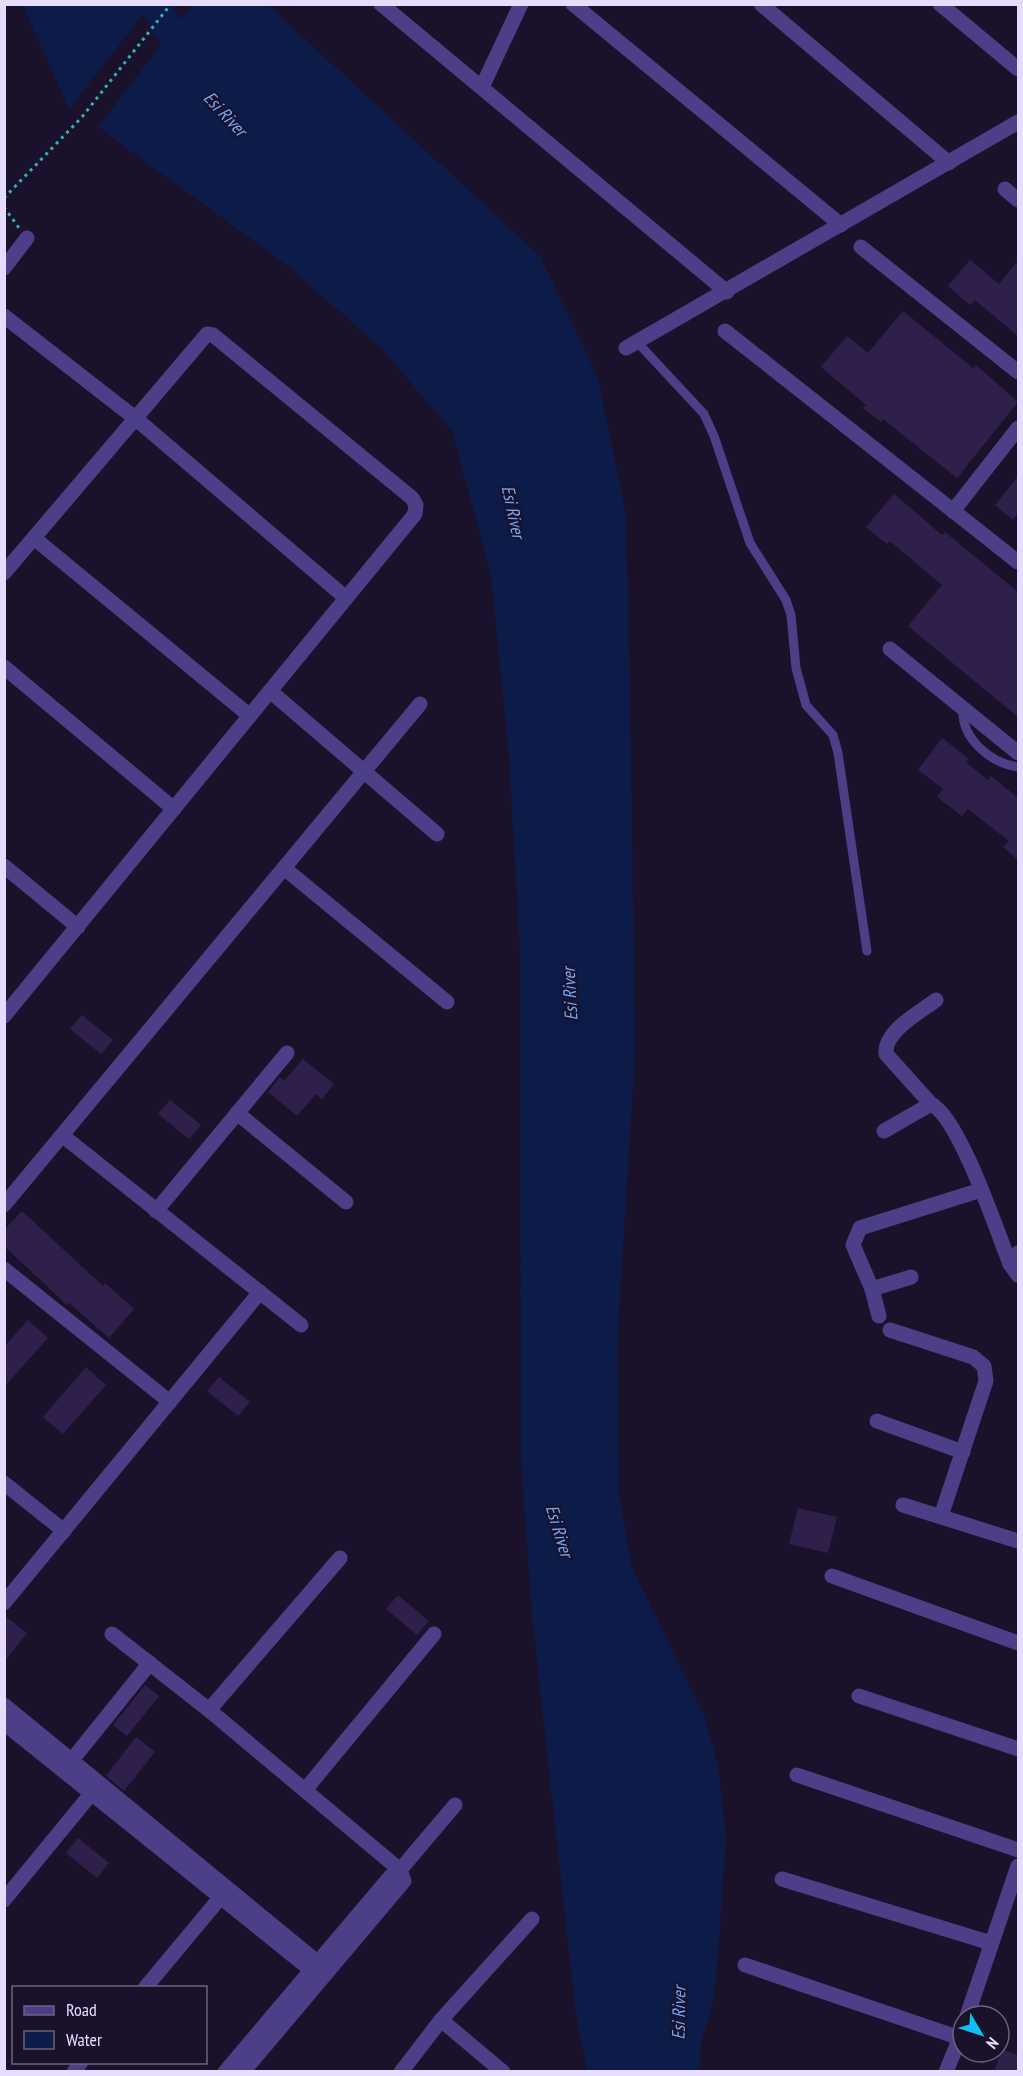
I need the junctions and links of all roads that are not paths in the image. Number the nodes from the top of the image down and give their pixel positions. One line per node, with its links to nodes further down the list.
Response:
1 (381, 4): 7 (street)
2 (521, 4): 7 (street)
3 (573, 4): 12 (street)
4 (761, 4): 9 (street)
5 (940, 4): 6 (street)
6 (1018, 69)
7 (482, 87): 16 (street)
8 (1018, 123): 9 (street)
9 (949, 163): 12 (street)
10 (1005, 189): 11 (street)
11 (1018, 200)
12 (841, 225): 16 (street)
13 (27, 238): 15 (street)
14 (861, 247): 20 (street)
15 (4, 268)
16 (726, 291): 19 (street)
17 (4, 316): 21 (street)
18 (725, 331): 23 (street)
19 (632, 345): 42 (lane)
20 (1018, 372)
21 (135, 418): 24 (street); 27 (street); 27 (street)
22 (1018, 428): 23 (street)
23 (953, 511): 25 (street)
24 (34, 538): 26 (street); 33 (street)
25 (1018, 562)
26 (4, 573)
27 (346, 598): 30 (street)
28 (890, 649): 32 (street)
29 (4, 667): 37 (street)
30 (270, 691): 33 (street); 36 (street)
31 (420, 704): 36 (street)
32 (963, 709): 34 (street); 35 (lane)
33 (250, 716): 37 (street)
34 (1018, 753)
35 (1018, 767)
36 (364, 772): 38 (street); 40 (street)
37 (174, 809): 41 (street)
38 (437, 834)
39 (4, 866): 41 (street)
40 (284, 868): 44 (street); 50 (street)
41 (78, 927): 45 (street)
42 (867, 951)
43 (936, 1000): 47 (street)
44 (447, 1002)
45 (4, 1016)
46 (287, 1053): 48 (street)
47 (931, 1104): 49 (street); 51 (street)
48 (237, 1113): 52 (street); 54 (street)
49 (884, 1131)
50 (63, 1136): 53 (street); 54 (street)
51 (981, 1190): 55 (street); 58 (street)
52 (346, 1202)
53 (4, 1205)
54 (156, 1211): 59 (street)
55 (1016, 1264)
56 (4, 1269): 63 (street)
57 (911, 1277): 58 (street)
58 (872, 1289): 60 (street)
59 (260, 1292): 61 (street); 63 (street)
60 (879, 1316)
61 (301, 1324)
62 (890, 1330): 65 (street)
63 (170, 1402): 69 (street)
64 (877, 1421): 65 (street)
65 (963, 1452): 68 (street)
66 (4, 1483): 69 (street)
67 (903, 1504): 68 (street)
68 (941, 1516): 70 (street)
69 (64, 1531): 73 (street)
70 (1018, 1541)
71 (340, 1558): 80 (street)
72 (832, 1576): 76 (street)
73 (4, 1603)
74 (112, 1634): 77 (street)
75 (434, 1635): 85 (street)
76 (1018, 1642)
77 (150, 1664): 80 (street); 83 (street)
78 (859, 1696): 82 (street)
79 (4, 1705): 83 (street)
80 (209, 1710): 85 (street)
81 (4, 1723): 86 (street)
82 (1018, 1749)
83 (72, 1760): 97 (street)
84 (797, 1775): 88 (street)
85 (305, 1790): 90 (street)
86 (91, 1794): 92 (street); 93 (street)
87 (455, 1805): 90 (street)
88 (1018, 1850)
89 (1018, 1866): 95 (street)
90 (400, 1870): 97 (street)
91 (782, 1879): 95 (street)
92 (220, 1898): 97 (street); 98 (street)
93 (4, 1900)
94 (532, 1919): 100 (street)
95 (992, 1943): 99 (street)
96 (745, 1965): 101 (street)
97 (319, 1970): 102 (street); 103 (street)
98 (147, 1986)
99 (971, 2004)
100 (441, 2020): 104 (street); 105 (street)
101 (951, 2031)
102 (225, 2072)
103 (243, 2072)
104 (401, 2072)
105 (503, 2072)

